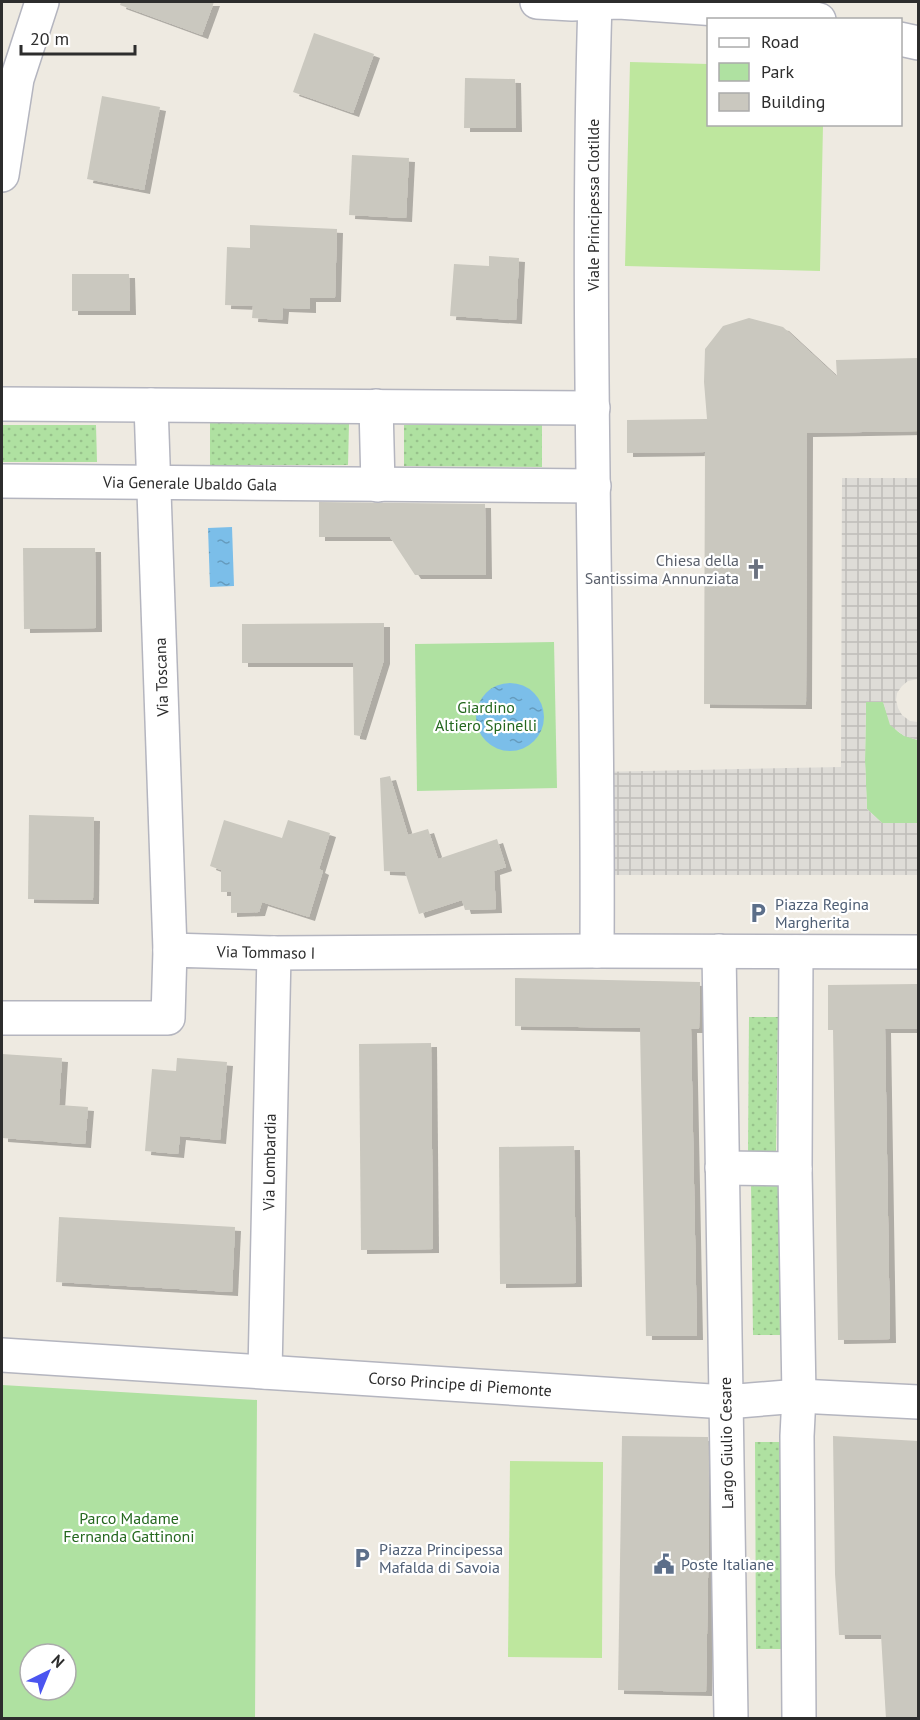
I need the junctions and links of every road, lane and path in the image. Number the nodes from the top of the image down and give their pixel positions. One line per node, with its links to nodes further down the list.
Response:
1 (42, 2): 7 (street)
2 (537, 2): 3 (street)
3 (596, 2): 4 (street); 11 (street, Viale Principessa Clotilde)
4 (811, 18)
5 (902, 39): 6 (street)
6 (918, 43)
7 (2, 175)
8 (2, 404): 9 (street)
9 (151, 405): 10 (street); 13 (street, Via Toscana)
10 (376, 406): 11 (street); 14 (street)
11 (593, 408): 15 (street)
12 (2, 481): 13 (street, Via Generale Ubaldo Gala)
13 (154, 483): 14 (street, Via Generale Ubaldo Gala); 16 (street, Via Toscana)
14 (378, 485): 15 (street, Via Generale Ubaldo Gala)
15 (594, 486): 17 (street)
16 (170, 950): 21 (street, Via Tommaso I); 22 (street)
17 (597, 951): 18 (street); 21 (street, Via Tommaso I)
18 (719, 951): 19 (street); 23 (street, Largo Giulio Cesare)
19 (796, 952): 20 (street); 24 (street)
20 (918, 952)
21 (274, 953): 26 (street, Via Lombardia)
22 (2, 1018)
23 (722, 1168): 24 (street); 28 (street, Largo Giulio Cesare)
24 (795, 1169): 27 (street)
25 (2, 1355): 26 (street, Corso Principe di Piemonte)
26 (265, 1372): 28 (street, Corso Principe di Piemonte)
27 (799, 1396): 28 (street, Corso Principe di Piemonte); 29 (street, Corso Principe di Piemonte); 31 (street)
28 (726, 1402): 30 (street, Largo Giulio Cesare)
29 (918, 1402)
30 (731, 1719)
31 (799, 1719)

